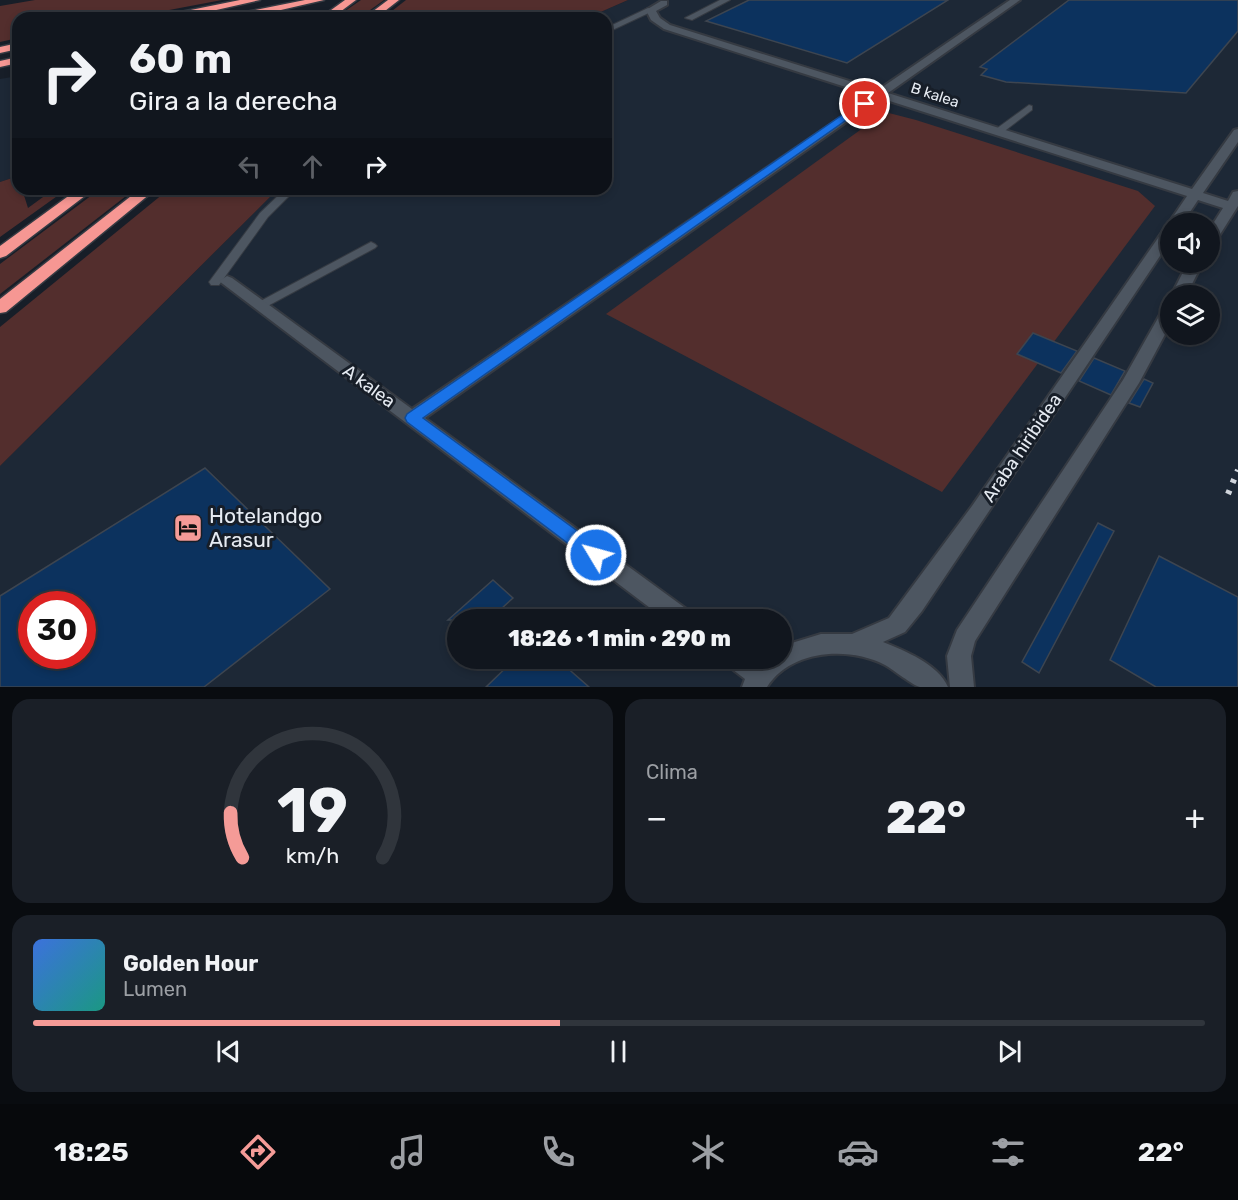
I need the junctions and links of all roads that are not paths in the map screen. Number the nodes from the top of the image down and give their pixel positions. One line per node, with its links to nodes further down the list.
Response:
1 (255, 0): 9 (highway)
2 (319, 0): 10 (highway)
3 (351, 0): 11 (highway)
4 (394, 0): 12 (highway)
5 (726, 0): 13 (lane)
6 (1016, 0): 15 (street)
7 (667, 2): 8 (street)
8 (651, 10): 14 (lane); 15 (street, B kalea)
9 (196, 12)
10 (260, 12)
11 (334, 12)
12 (377, 12)
13 (689, 18)
14 (612, 28)
15 (881, 93): 18 (street, B kalea)
16 (865, 104): 34 (street)
17 (1029, 108): 18 (lane)
18 (999, 131): 23 (street, B kalea)
19 (1238, 133): 23 (street)
20 (79, 195): 29 (highway)
21 (141, 195): 32 (highway)
22 (285, 195): 30 (lane)
23 (1195, 195): 24 (street, B kalea); 25 (street)
24 (1235, 200): 26 (street)
25 (1183, 213)
26 (1220, 224)
27 (1160, 245): 36 (street, Araba hiribidea)
28 (371, 246): 31 (lane)
29 (0, 253)
30 (221, 281): 31 (street, A kalea)
31 (259, 304): 34 (street, A kalea)
32 (0, 308)
33 (1160, 329): 42 (street)
34 (412, 418): 35 (street, A kalea)
35 (669, 609)
36 (854, 644): 37 (street); 41 (street)
37 (792, 654)
38 (746, 669): 40 (street)
39 (770, 669): 40 (street)
40 (757, 682)
41 (936, 687)
42 (962, 687)

